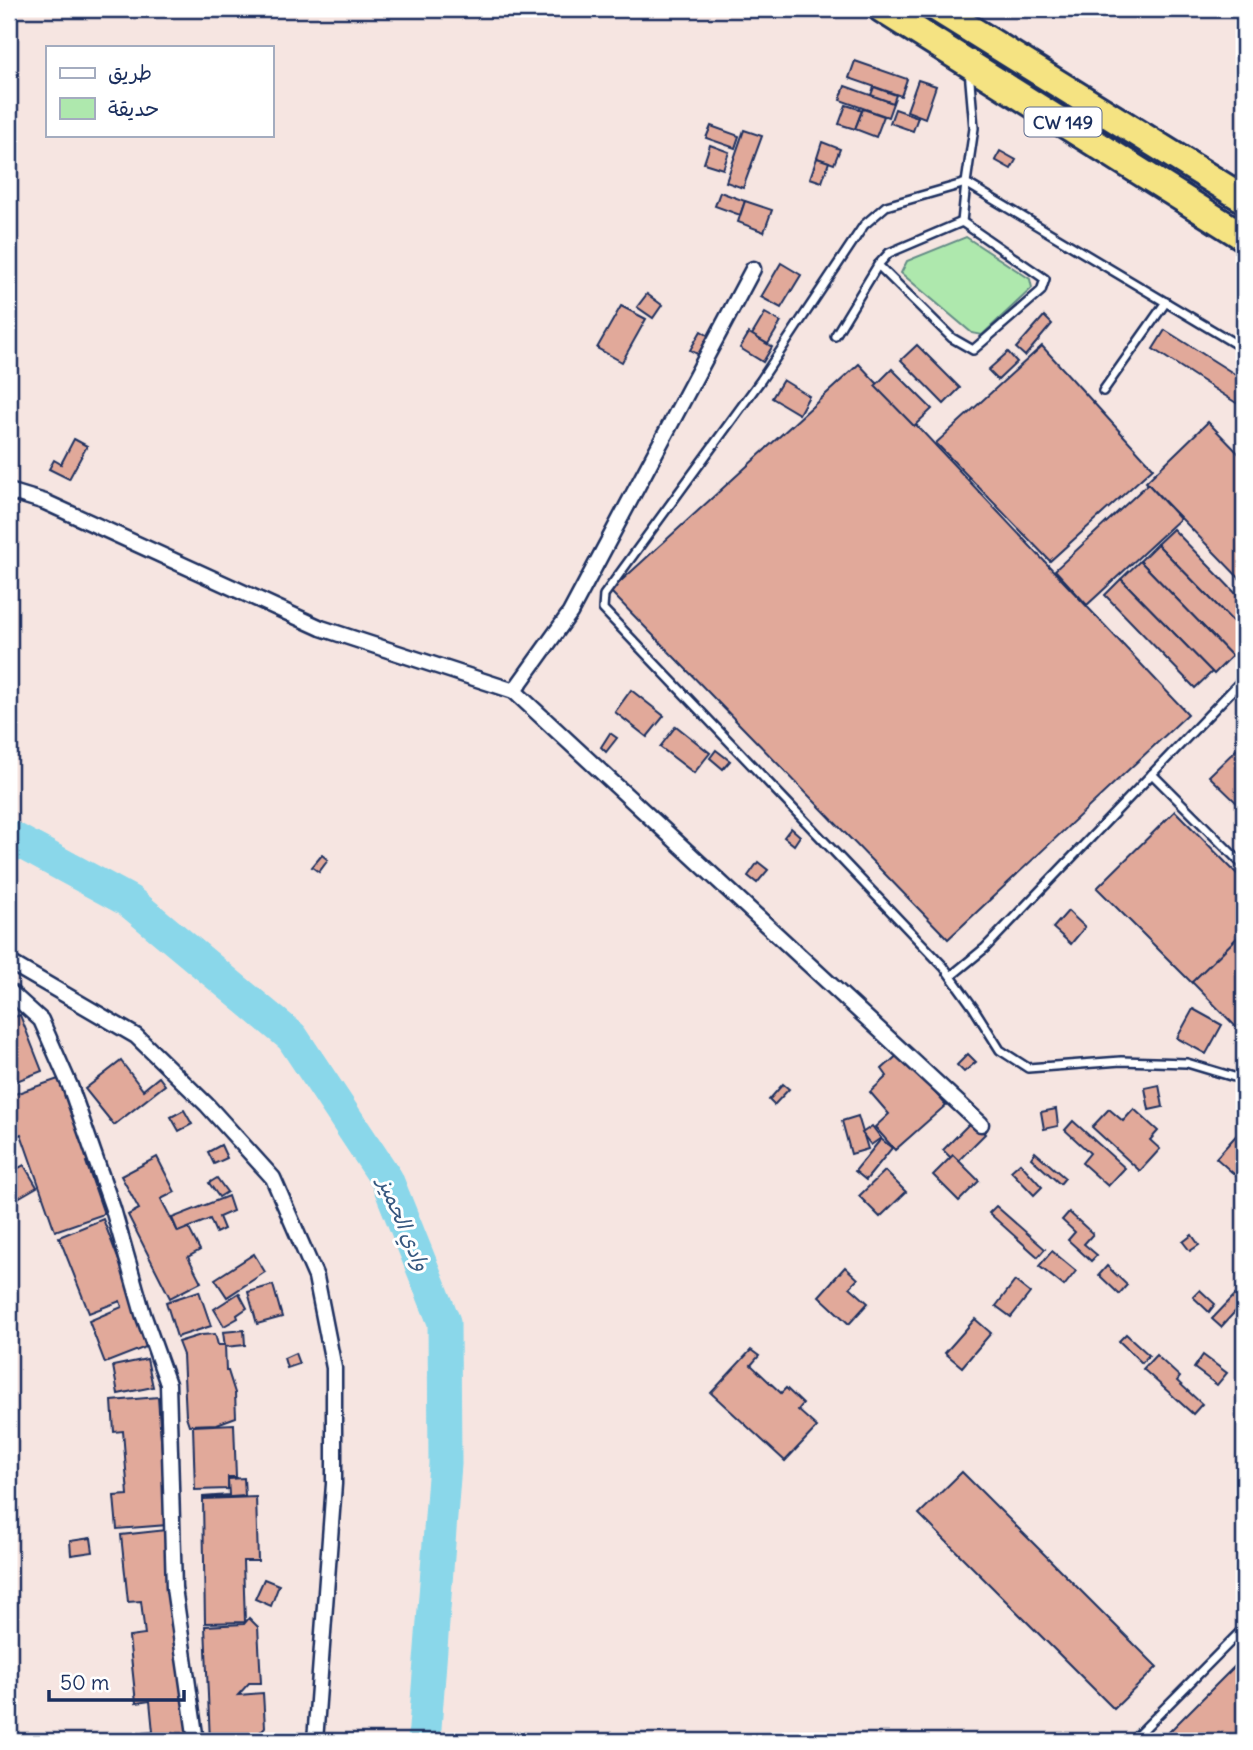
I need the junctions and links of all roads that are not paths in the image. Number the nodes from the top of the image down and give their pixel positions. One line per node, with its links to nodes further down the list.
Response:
1 (881, 9): 3 (highway, CW 149)
2 (938, 9): 5 (highway, CW 149)
3 (968, 63): 4 (lane); 7 (highway, CW 149)
4 (965, 183): 6 (lane); 10 (lane); 20 (lane)
5 (1244, 199)
6 (961, 222): 8 (lane); 8 (lane)
7 (1244, 237)
8 (878, 265): 11 (lane)
9 (753, 269): 16 (street)
10 (1166, 302): 12 (lane); 13 (lane)
11 (835, 336)
12 (1244, 349)
13 (1103, 391)
14 (9, 491): 16 (street)
15 (1244, 678): 17 (lane)
16 (514, 691): 23 (street)
17 (1152, 774): 18 (lane); 20 (lane)
18 (1244, 866)
19 (9, 962): 26 (street)
20 (951, 976): 22 (lane)
21 (9, 991): 25 (street)
22 (1244, 1080)
23 (981, 1124)
24 (1244, 1629): 27 (lane)
25 (196, 1741)
26 (316, 1741)
27 (1132, 1741)

